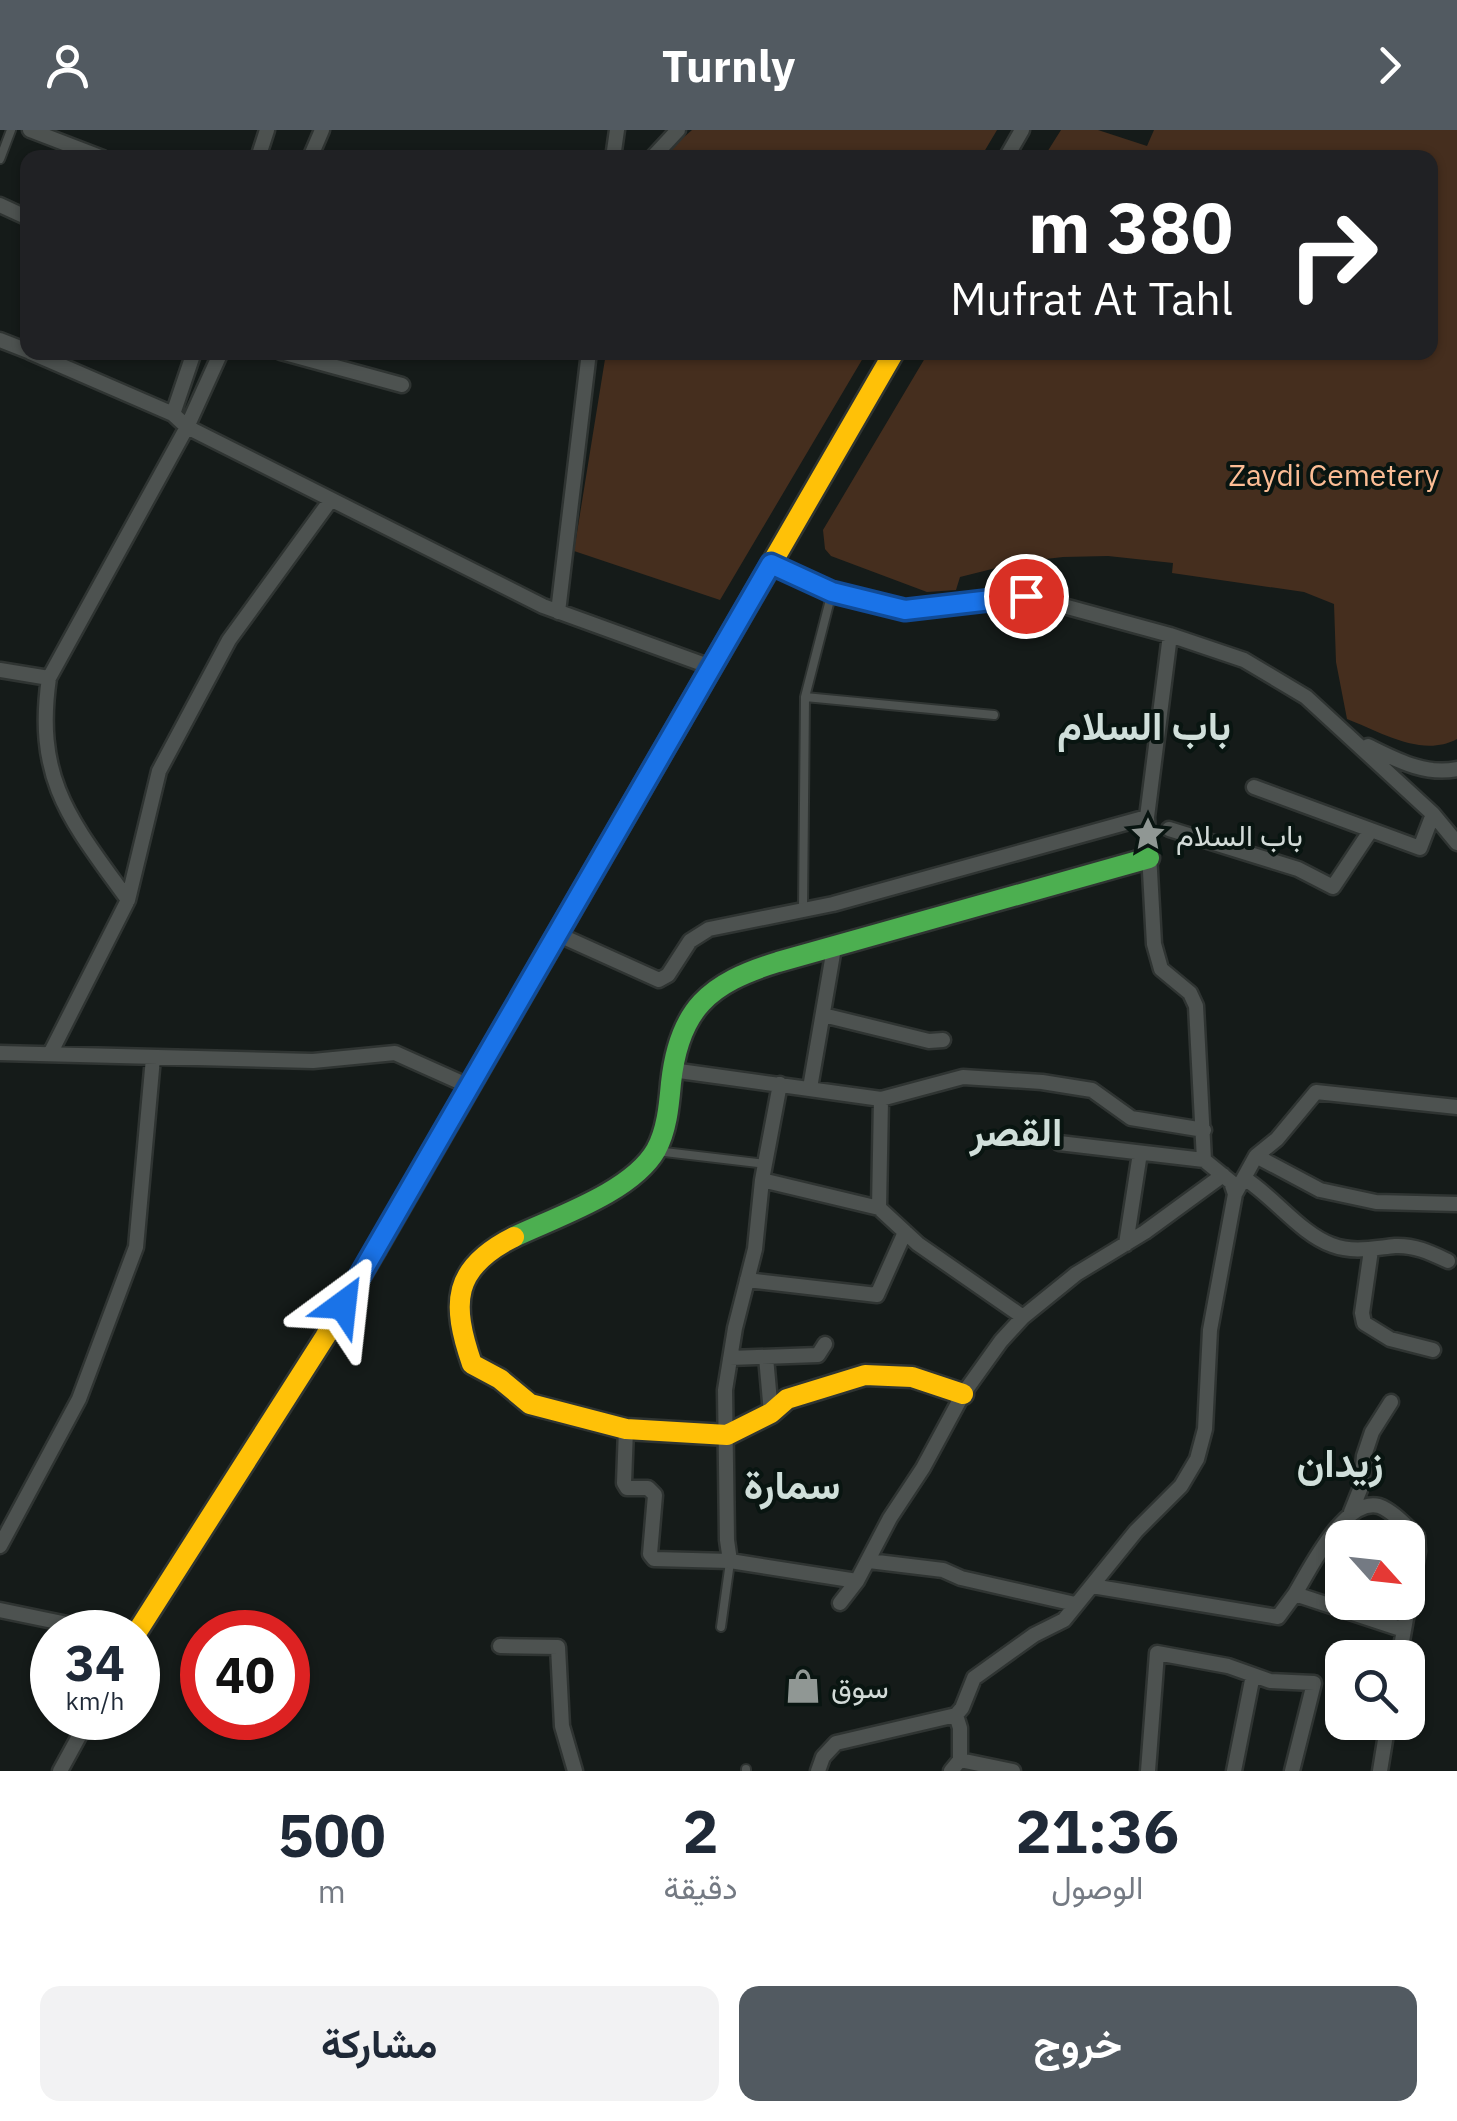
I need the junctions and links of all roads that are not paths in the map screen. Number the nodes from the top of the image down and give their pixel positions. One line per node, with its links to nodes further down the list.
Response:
1 (11, 130): 6 (lane)
2 (30, 130): 4 (street)
3 (678, 130): 5 (street)
4 (82, 150)
5 (659, 150)
6 (0, 159)
7 (48, 360): 14 (street)
8 (191, 360): 14 (street)
9 (217, 360): 15 (street)
10 (310, 360): 13 (street)
11 (588, 360): 19 (street)
12 (889, 360): 17 (street)
13 (402, 385)
14 (173, 414): 15 (street)
15 (186, 427): 16 (street); 23 (street)
16 (330, 502): 19 (street); 35 (street)
17 (771, 564): 18 (street); 21 (street)
18 (832, 592): 20 (street); 24 (lane)
19 (558, 612): 21 (street)
20 (1170, 635): 26 (street); 30 (street)
21 (711, 667): 37 (street)
22 (0, 670): 23 (street)
23 (49, 678): 35 (street)
24 (806, 697): 25 (lane); 36 (lane)
25 (994, 715)
26 (1352, 738): 27 (street); 29 (street)
27 (1457, 769)
28 (1254, 786): 32 (street)
29 (1433, 814): 32 (street); 33 (street)
30 (1147, 817): 34 (street); 36 (street)
31 (1169, 829): 32 (street)
32 (1371, 830)
33 (1457, 843)
34 (1149, 858): 38 (street); 50 (street)
35 (128, 900): 42 (street)
36 (803, 910): 37 (street)
37 (557, 934): 46 (street)
38 (834, 948): 39 (street); 44 (street)
39 (823, 1015): 40 (street); 47 (street)
40 (943, 1040)
41 (0, 1053): 42 (street)
42 (50, 1054): 43 (street)
43 (153, 1058): 46 (street); 79 (street)
44 (672, 1070): 45 (street); 52 (street)
45 (780, 1084): 47 (street); 56 (street)
46 (471, 1086): 88 (street)
47 (810, 1088): 48 (street)
48 (880, 1098): 50 (street); 62 (street)
49 (1457, 1107): 54 (street)
50 (1204, 1130): 55 (street)
51 (1059, 1143): 53 (street)
52 (655, 1151): 56 (lane); 76 (street)
53 (1140, 1154): 55 (street); 64 (street)
54 (1256, 1156): 58 (street); 61 (street)
55 (1204, 1160): 57 (street)
56 (766, 1164): 59 (street)
57 (1223, 1174): 60 (street); 64 (street)
58 (1244, 1178): 60 (street); 65 (street)
59 (762, 1180): 62 (street); 67 (street)
60 (1235, 1194): 83 (street)
61 (1457, 1204)
62 (879, 1208): 63 (street)
63 (905, 1232): 67 (street); 68 (street)
64 (1126, 1244): 68 (street)
65 (1371, 1250): 66 (street); 70 (street)
66 (1448, 1261)
67 (747, 1280): 72 (street)
68 (1023, 1317): 73 (street)
69 (825, 1344): 71 (street)
70 (1433, 1350)
71 (766, 1357): 72 (street); 75 (street)
72 (730, 1358): 77 (street)
73 (963, 1394): 75 (street); 81 (street)
74 (1391, 1402): 78 (street)
75 (772, 1413): 77 (street)
76 (626, 1430): 77 (street); 80 (street)
77 (727, 1436): 80 (street)
78 (1350, 1512): 84 (street); 91 (street)
79 (0, 1546)
80 (730, 1561): 82 (street); 90 (lane)
81 (869, 1561): 82 (street); 86 (street)
82 (857, 1581): 85 (street)
83 (1092, 1586): 84 (street); 86 (street)
84 (1295, 1594): 91 (street)
85 (840, 1604)
86 (1075, 1604): 95 (street)
87 (0, 1610): 89 (street)
88 (151, 1610)
89 (30, 1616)
90 (721, 1627)
91 (1404, 1630): 92 (street)
92 (1402, 1640)
93 (500, 1646): 100 (street)
94 (1254, 1676): 103 (street); 104 (street); 105 (street)
95 (956, 1715): 98 (street); 101 (street)
96 (78, 1740): 99 (street)
97 (1385, 1740): 106 (street)
98 (955, 1766): 102 (street)
99 (60, 1771)
100 (575, 1771)
101 (818, 1771)
102 (1013, 1771)
103 (1148, 1771)
104 (1234, 1771)
105 (1292, 1771)
106 (1380, 1771)

